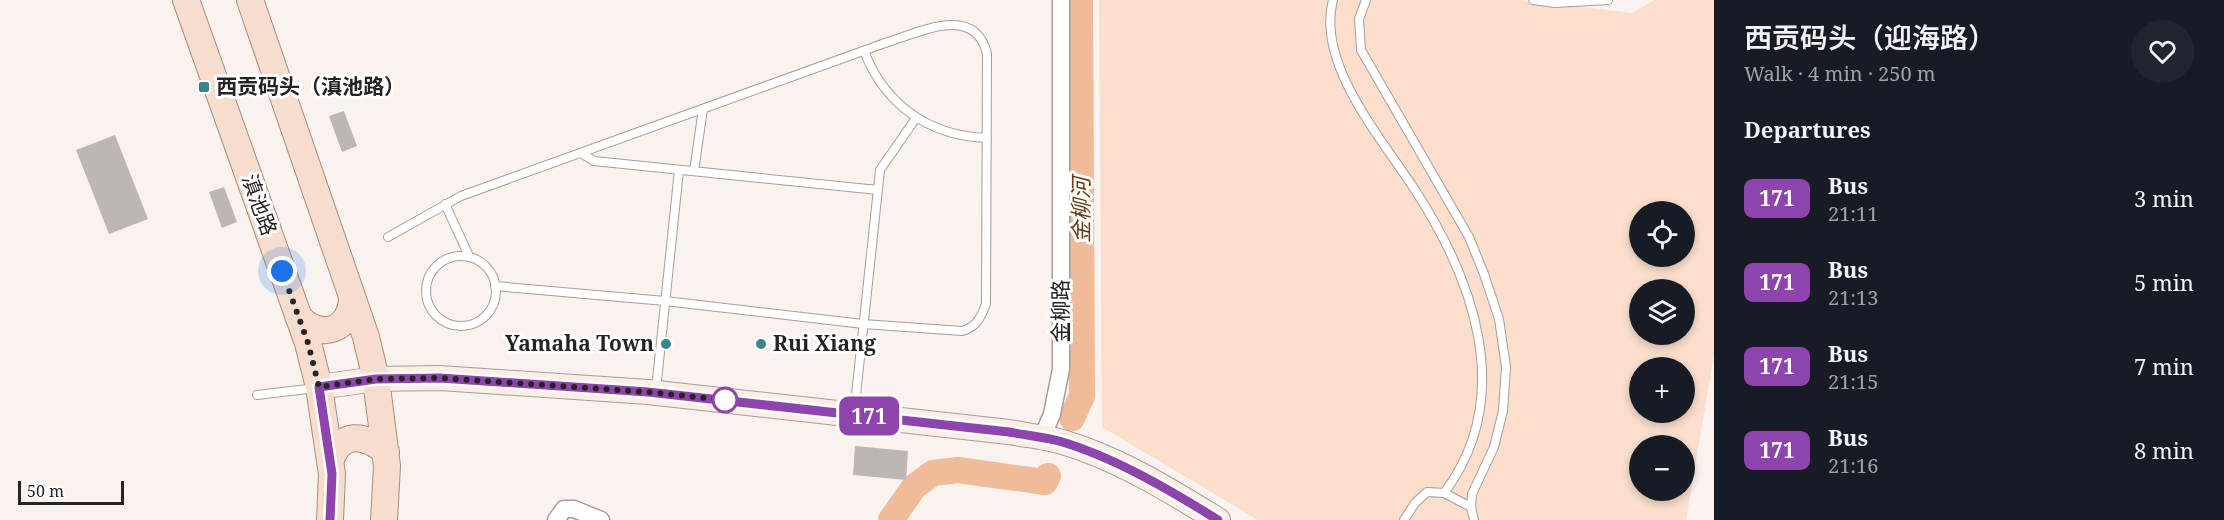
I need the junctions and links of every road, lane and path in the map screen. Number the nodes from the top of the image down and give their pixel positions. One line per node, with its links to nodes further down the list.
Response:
1 (186, 0): 22 (main road, 滇池路)
2 (1061, 0): 29 (street, 金柳路)
3 (1333, 0): 32 (lane)
4 (1366, 0): 33 (lane)
5 (1533, 0): 6 (lane)
6 (1608, 0)
7 (251, 1): 20 (main road)
8 (864, 51): 9 (lane); 10 (lane); 11 (lane)
9 (703, 109): 12 (lane); 14 (lane)
10 (916, 118): 11 (lane); 15 (lane)
11 (987, 138): 23 (lane)
12 (581, 153): 13 (lane); 16 (lane)
13 (679, 170): 14 (lane); 21 (lane)
14 (694, 171): 15 (lane)
15 (878, 190): 23 (lane)
16 (446, 204): 17 (lane); 18 (lane)
17 (388, 237)
18 (469, 256): 19 (lane); 19 (lane)
19 (495, 286): 21 (lane)
20 (352, 297): 22 (main road); 24 (main road)
21 (665, 301): 23 (lane); 26 (lane)
22 (298, 316): 25 (main road, 滇池路)
23 (863, 324): 28 (lane)
24 (376, 379): 25 (street); 26 (street); 30 (main road)
25 (319, 387): 27 (lane); 31 (main road, 滇池路)
26 (656, 393): 28 (street)
27 (257, 395)
28 (854, 414): 29 (street)
29 (1042, 438): 38 (street)
30 (386, 452): 31 (main road); 35 (main road)
31 (330, 462): 34 (main road, 滇池路)
32 (1444, 493): 33 (lane); 39 (lane)
33 (1471, 507): 40 (lane)
34 (330, 520)
35 (384, 520)
36 (556, 520): 37 (street)
37 (601, 520)
38 (1218, 520)
39 (1404, 520)
40 (1474, 520)

